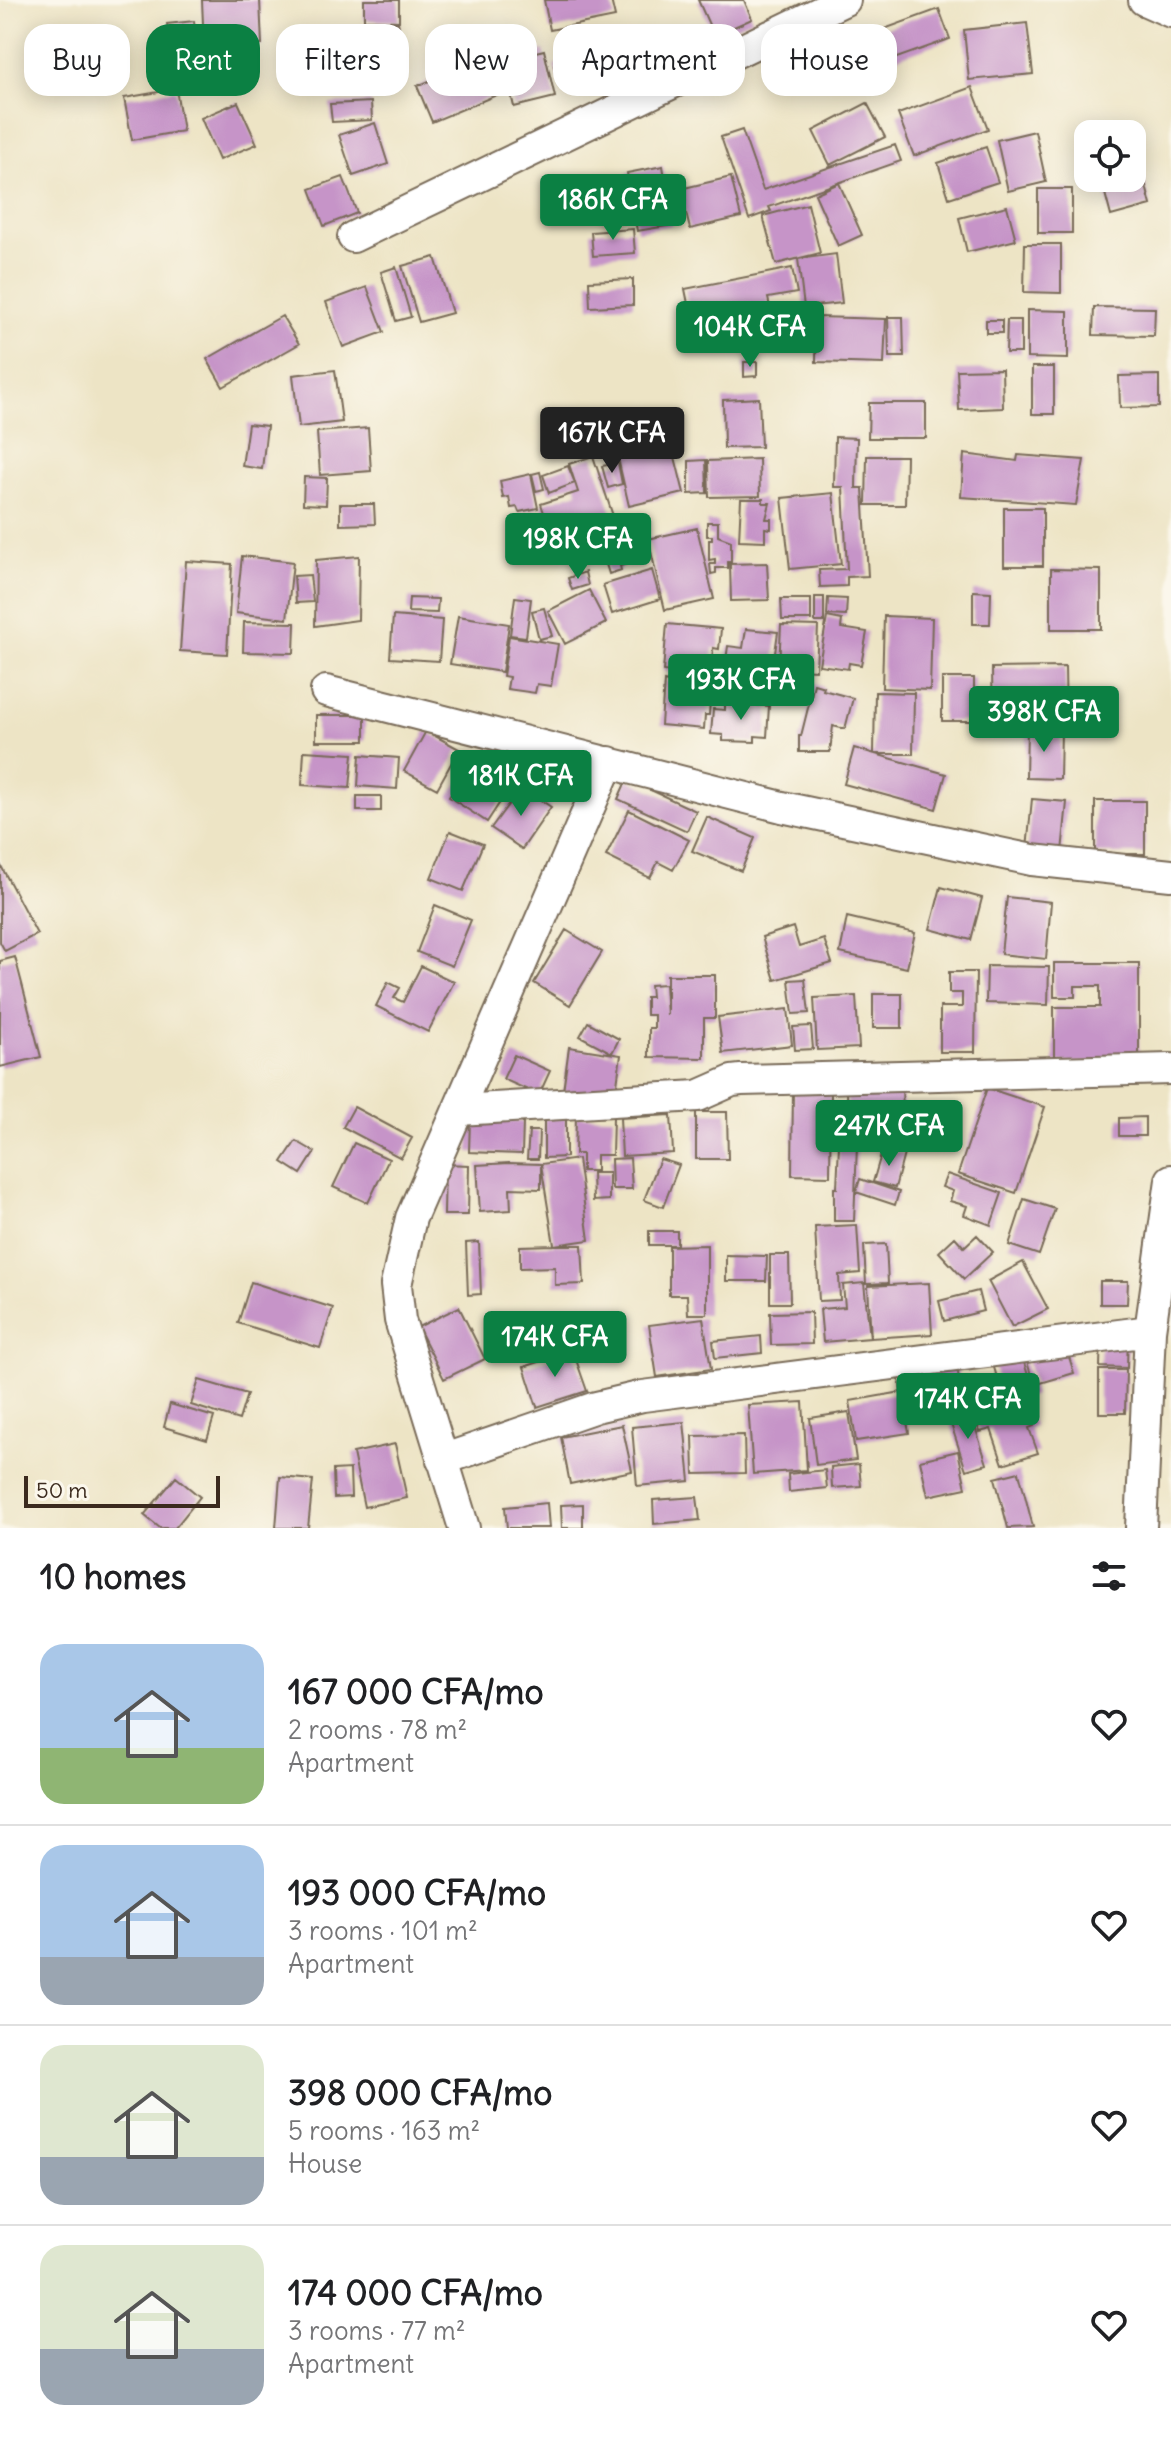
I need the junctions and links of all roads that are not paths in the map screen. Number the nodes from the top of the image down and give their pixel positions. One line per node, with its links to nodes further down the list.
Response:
1 (845, 0): 4 (street)
2 (1144, 0): 3 (street)
3 (1171, 12)
4 (353, 237)
5 (326, 691): 6 (street)
6 (609, 762): 7 (street); 9 (street)
7 (1171, 875)
8 (1171, 1069): 9 (street)
9 (458, 1110): 12 (street)
10 (1171, 1180): 11 (street)
11 (1150, 1331): 12 (street); 14 (street)
12 (442, 1460): 13 (street)
13 (464, 1528)
14 (1141, 1528)

